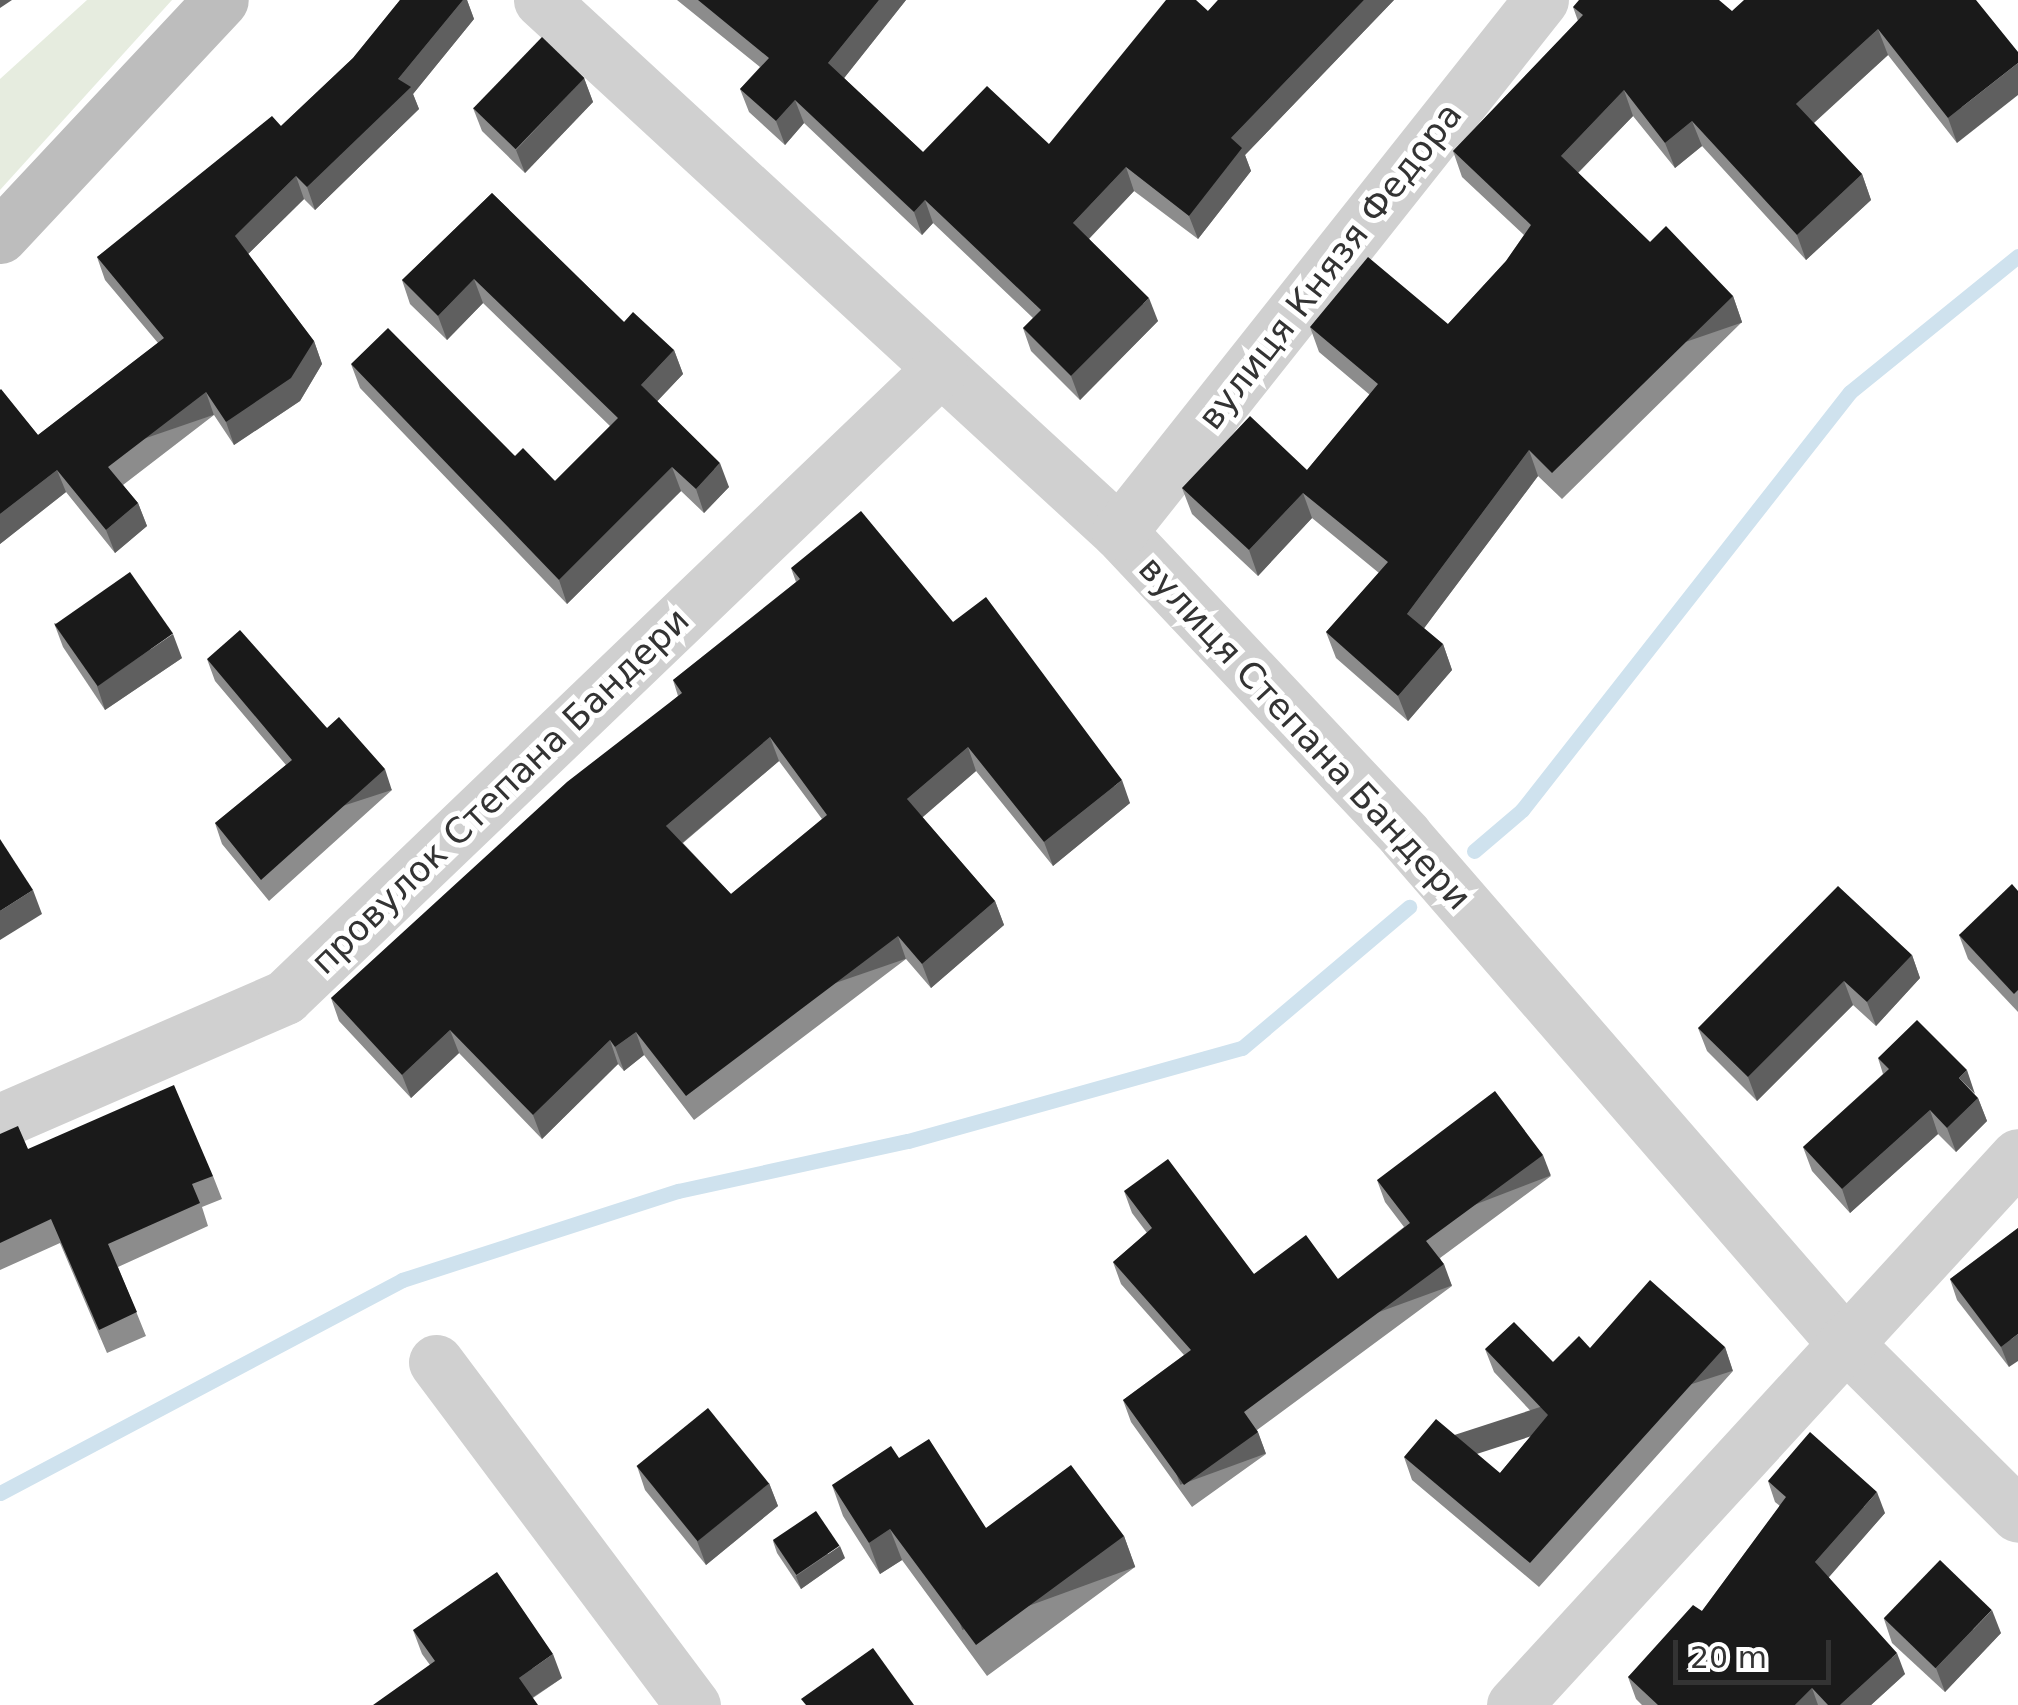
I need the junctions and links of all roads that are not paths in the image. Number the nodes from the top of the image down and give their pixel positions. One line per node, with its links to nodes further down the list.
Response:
1 (221, 0): 4 (main road)
2 (541, 0): 5 (street, вулиця Степана Бандери)
3 (1542, 0): 6 (street, вулиця Князя Федора)
4 (0, 236)
5 (940, 370): 6 (street, вулиця Степана Бандери); 7 (street, провулок Степана Бандери)
6 (1119, 532): 9 (street, вулиця Степана Бандери)
7 (0, 1121)
8 (2018, 1156): 9 (street)
9 (1844, 1342): 11 (street, вулиця Степана Бандери); 13 (street)
10 (436, 1362): 12 (street)
11 (2018, 1515)
12 (694, 1705)
13 (1514, 1705)

